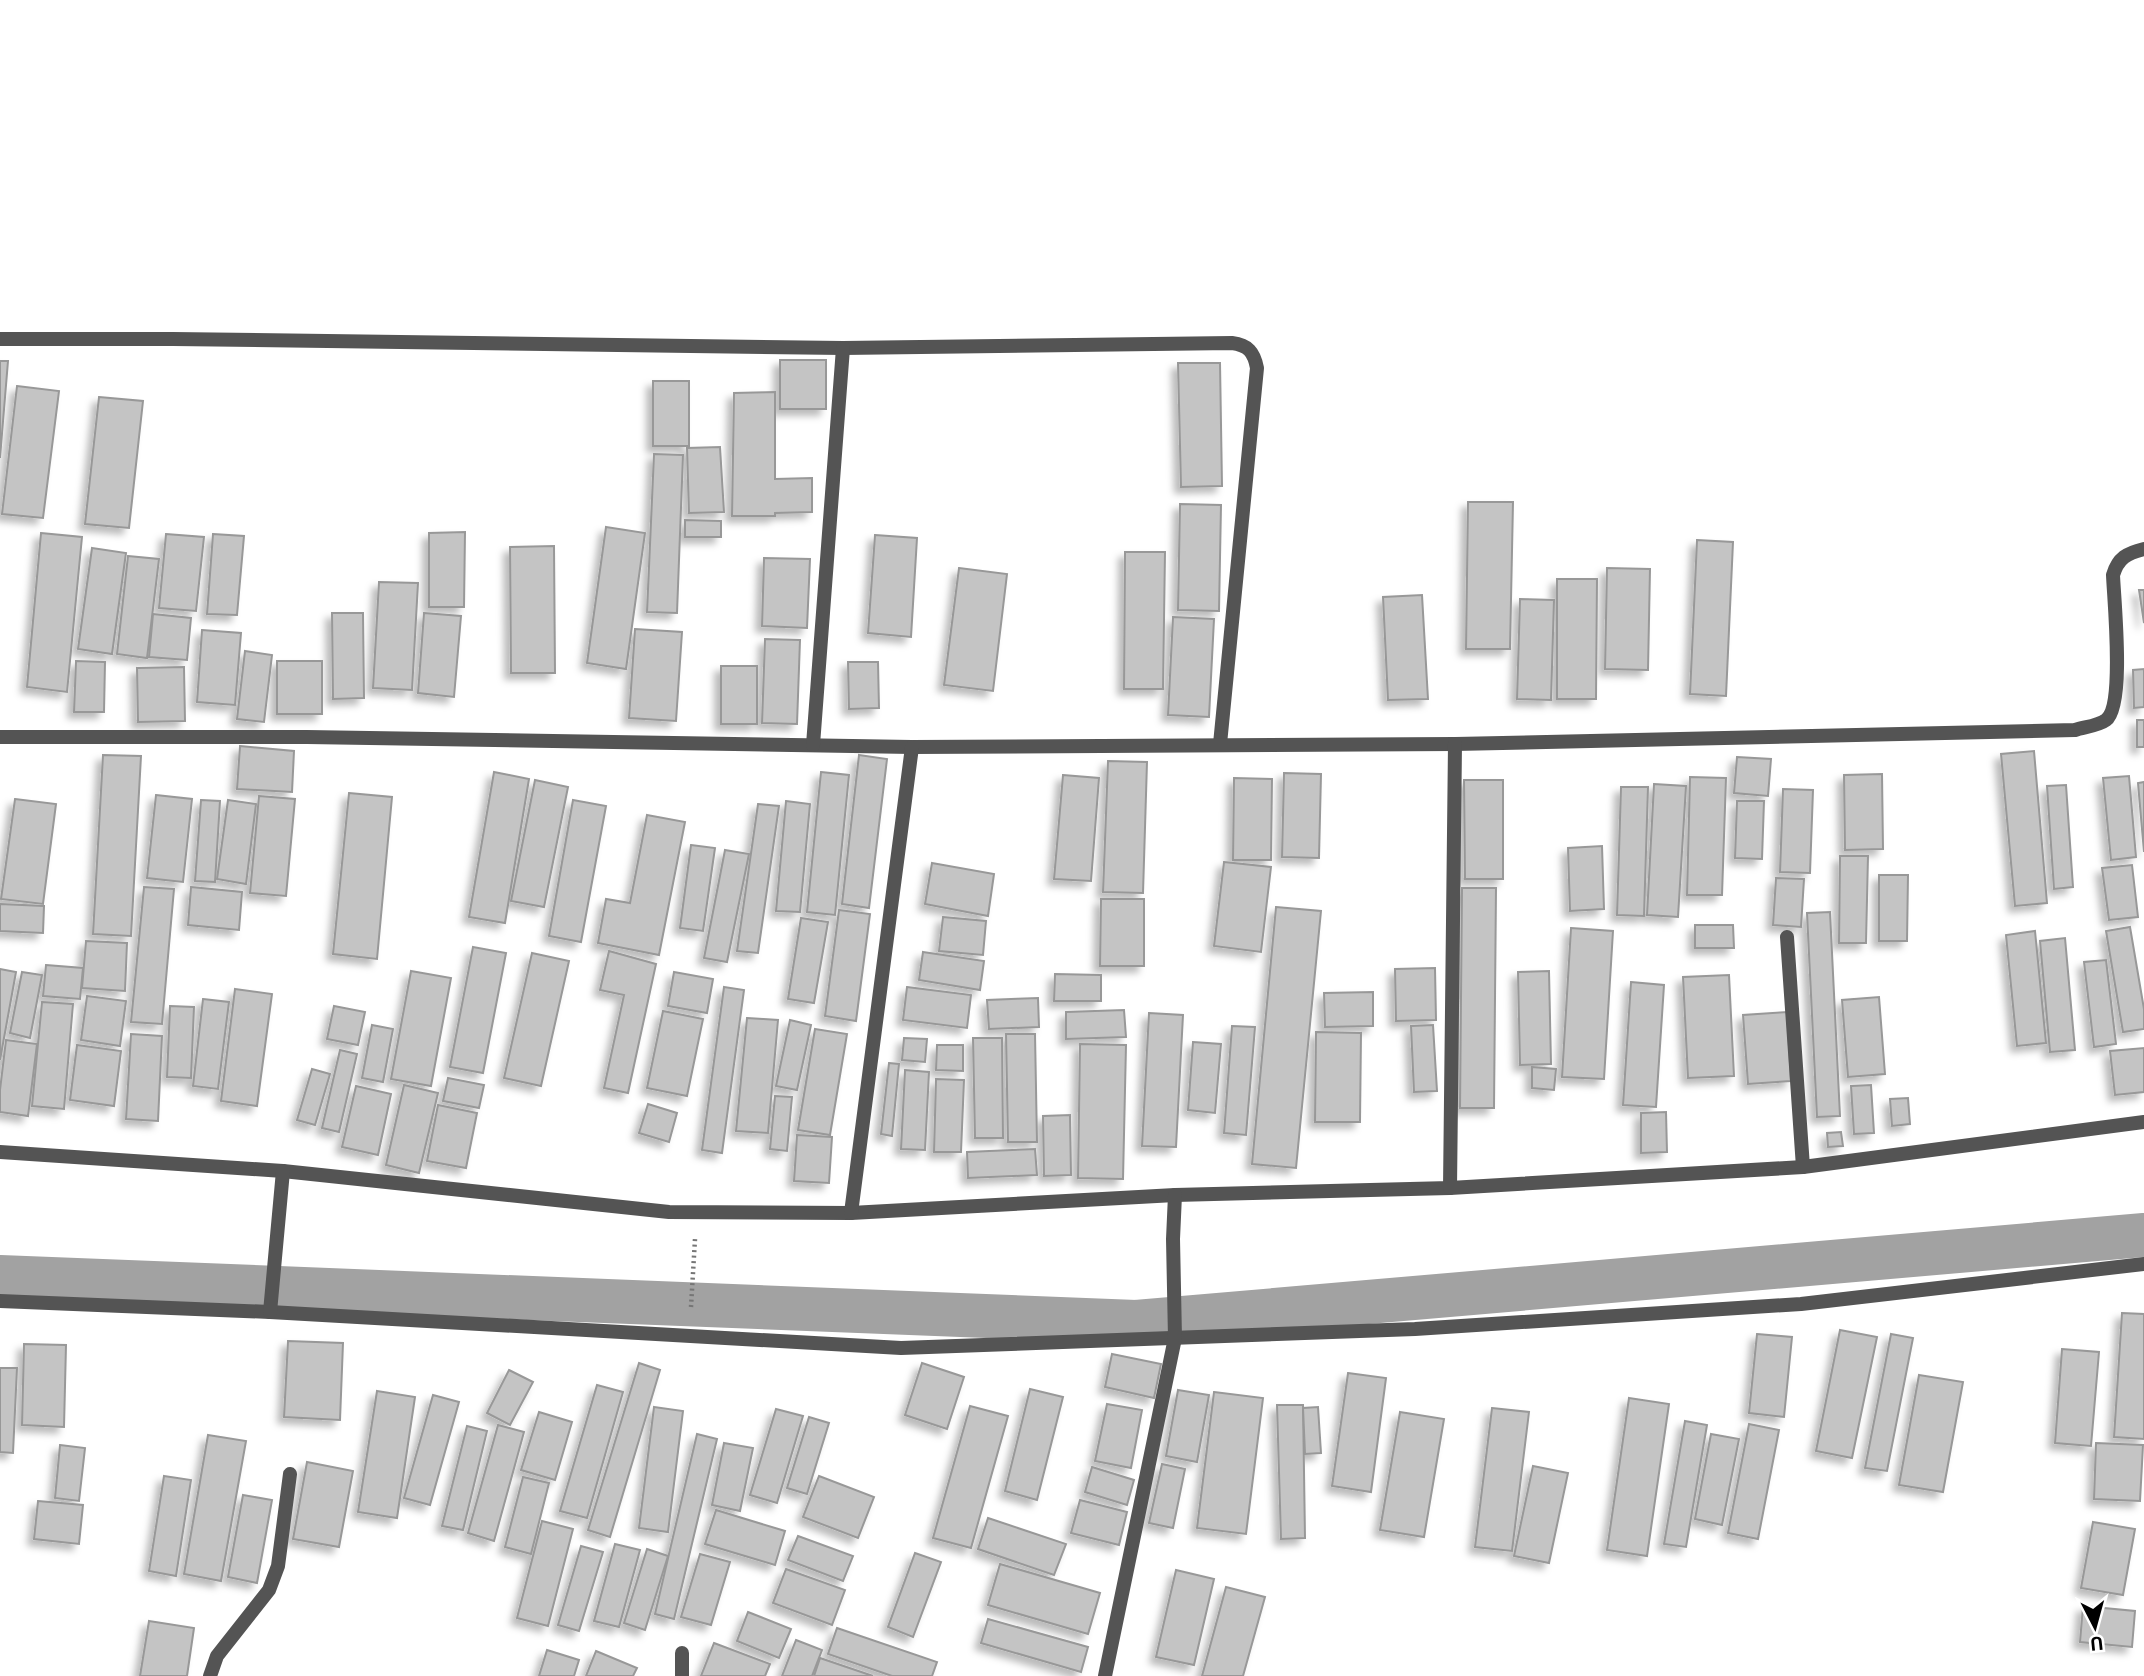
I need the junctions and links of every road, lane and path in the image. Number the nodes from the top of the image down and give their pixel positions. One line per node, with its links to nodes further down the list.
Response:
1 (0, 339): 2 (street)
2 (843, 348): 5 (street); 7 (street)
3 (2144, 549): 6 (street)
4 (0, 737): 7 (street)
5 (1220, 744): 6 (street); 8 (street)
6 (1455, 744): 14 (street)
7 (813, 745): 8 (street)
8 (912, 747): 16 (street)
9 (1787, 937): 12 (street)
10 (2144, 1122): 12 (street)
11 (0, 1152): 13 (street)
12 (1803, 1167): 14 (street)
13 (283, 1171): 16 (street); 20 (street)
14 (1450, 1188): 15 (street)
15 (1175, 1195): 16 (street); 22 (street)
16 (851, 1213)
17 (696, 1227): 21 (path)
18 (2144, 1264): 22 (street)
19 (0, 1301): 20 (street)
20 (270, 1304): 22 (street)
21 (691, 1310)
22 (1175, 1332): 27 (street)
23 (290, 1474): 25 (street)
24 (682, 1653): 26 (street)
25 (210, 1676)
26 (682, 1676)
27 (1105, 1676)

